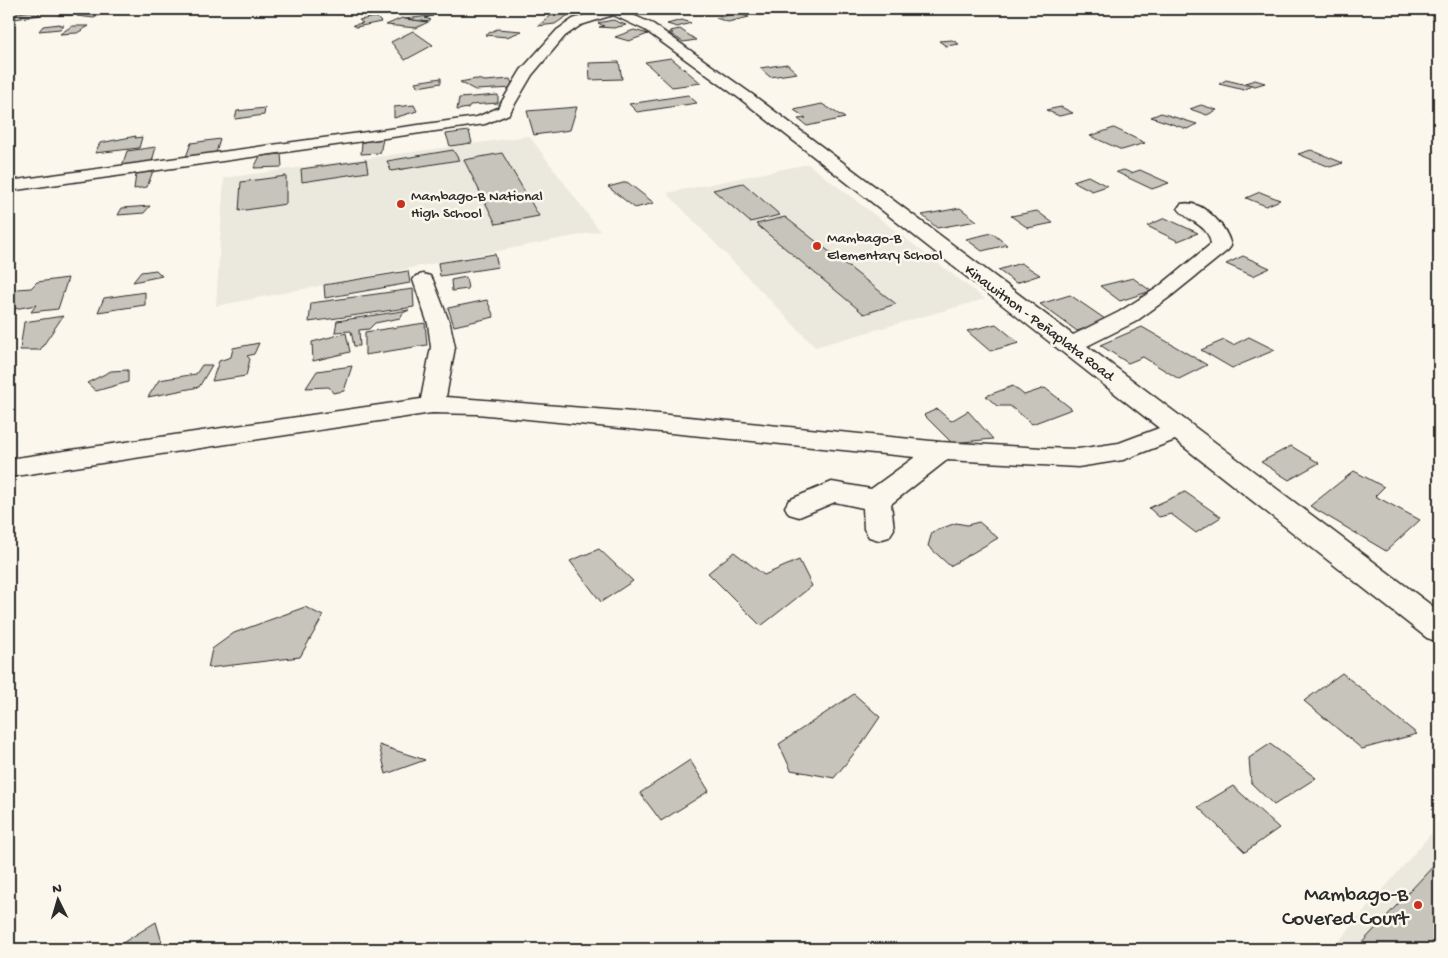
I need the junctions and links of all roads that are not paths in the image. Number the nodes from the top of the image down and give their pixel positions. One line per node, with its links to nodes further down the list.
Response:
1 (615, 10): 2 (street); 5 (street, Kinawitnon - Peñaplata Road)
2 (9, 186)
3 (1187, 208): 5 (street)
4 (423, 280): 6 (street)
5 (1071, 345): 7 (street, Kinawitnon - Peñaplata Road)
6 (432, 405): 8 (street); 9 (street)
7 (1180, 429): 8 (street); 13 (street, Kinawitnon - Peñaplata Road)
8 (941, 452): 10 (street)
9 (9, 468)
10 (876, 500): 11 (street); 12 (street)
11 (799, 507)
12 (879, 529)
13 (1439, 629)

